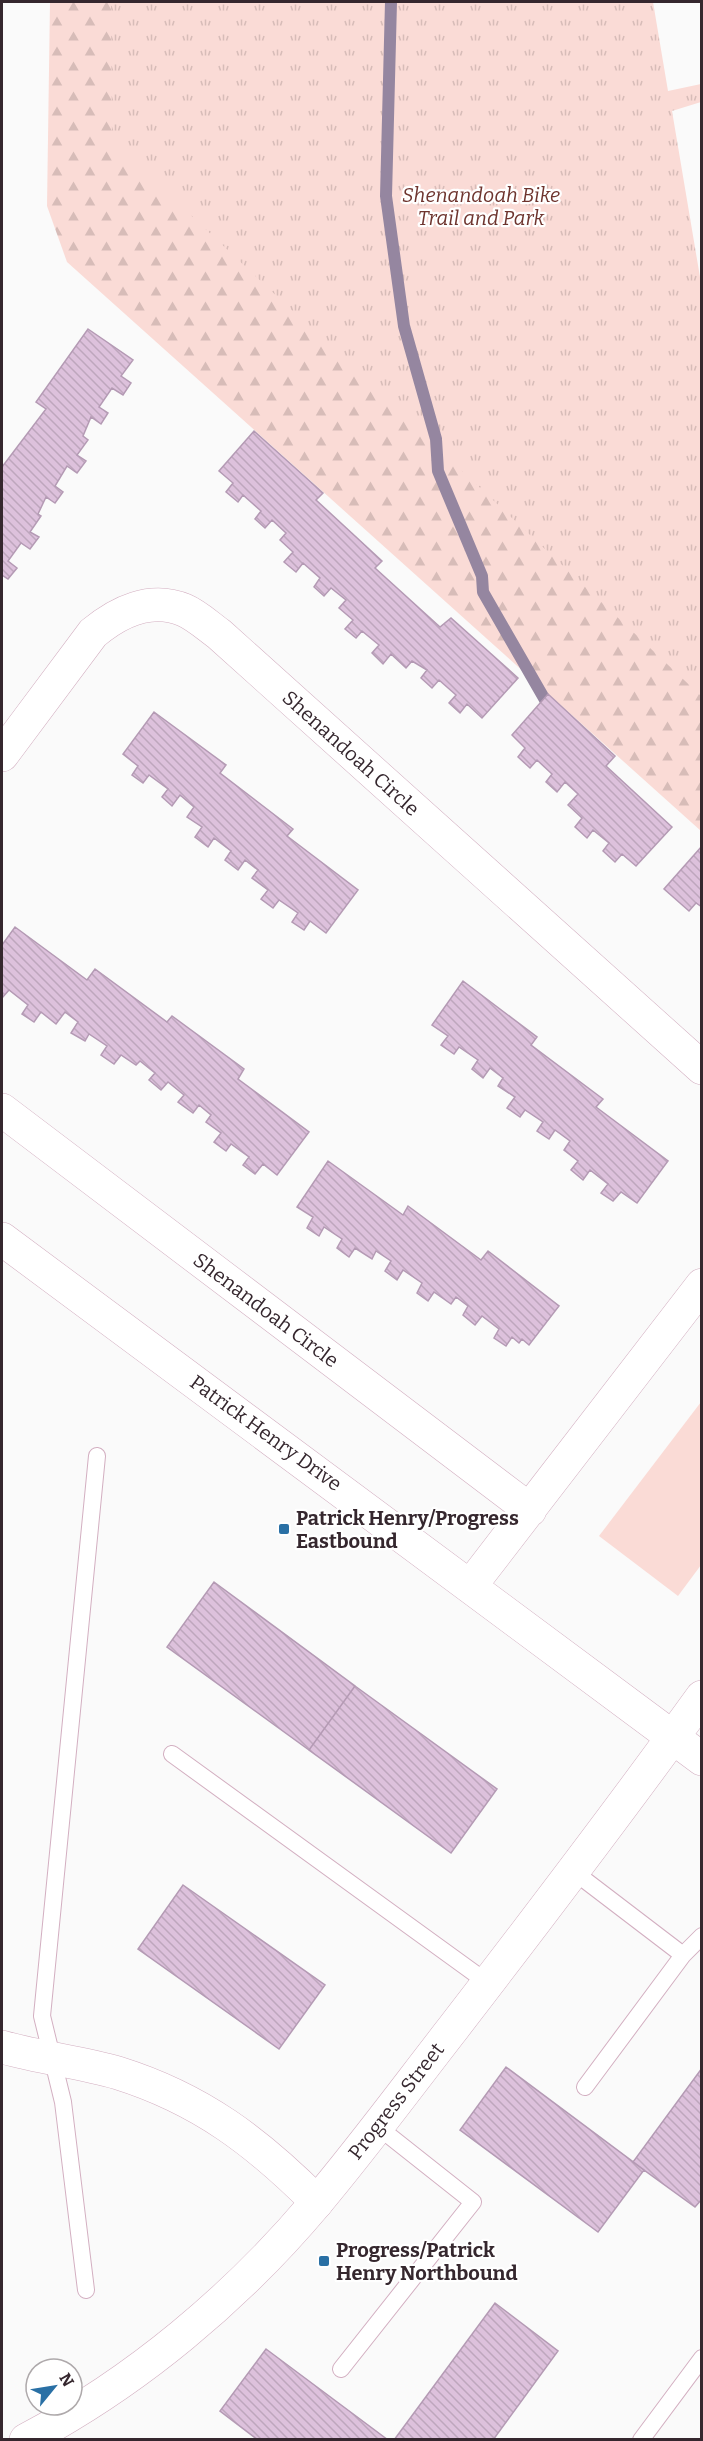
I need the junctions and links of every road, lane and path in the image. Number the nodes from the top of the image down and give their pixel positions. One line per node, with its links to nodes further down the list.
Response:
1 (2, 754): 2 (street, Shenandoah Circle)
2 (702, 1068)
3 (2, 1110): 7 (street, Shenandoah Circle)
4 (2, 1239): 8 (street, Patrick Henry Drive)
5 (702, 1286): 7 (street)
6 (97, 1456): 18 (lane)
7 (530, 1510): 8 (street)
8 (471, 1585): 10 (street, Patrick Henry Drive)
9 (702, 1697): 10 (street, Progress Street)
10 (673, 1737): 12 (street, Patrick Henry Drive); 13 (street, Progress Street)
11 (172, 1754): 16 (lane)
12 (702, 1759)
13 (573, 1871): 15 (lane); 16 (street, Progress Street)
14 (702, 1936): 15 (lane)
15 (683, 1955): 19 (lane)
16 (488, 1983): 20 (street, Progress Street)
17 (2, 2047): 18 (street)
18 (52, 2059): 21 (street); 22 (lane)
19 (585, 2087)
20 (377, 2126): 21 (street, Progress Street); 24 (lane)
21 (317, 2202): 25 (street, Progress Street)
22 (86, 2290)
23 (702, 2358): 26 (lane)
24 (341, 2369)
25 (26, 2439)
26 (641, 2439)

